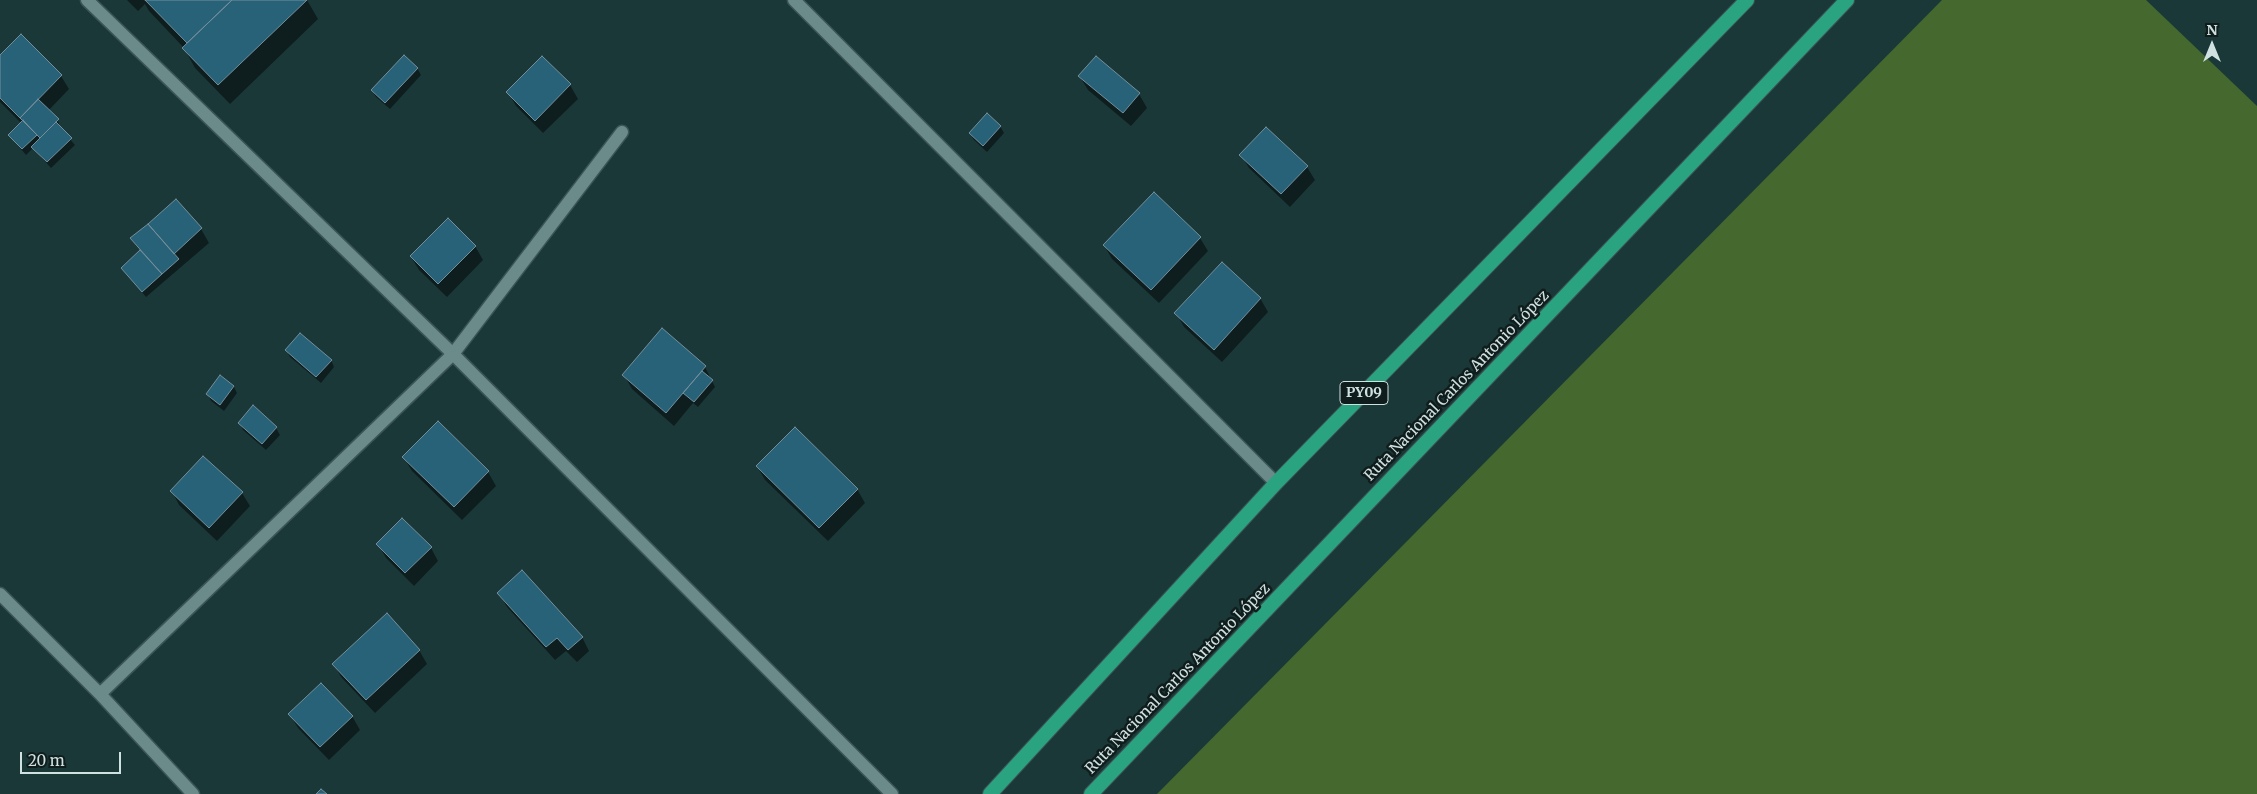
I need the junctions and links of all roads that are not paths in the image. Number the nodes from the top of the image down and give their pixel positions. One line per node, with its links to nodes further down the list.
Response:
1 (87, 0): 6 (street)
2 (794, 0): 7 (street)
3 (1747, 0): 7 (highway, PY09)
4 (1847, 0): 13 (highway, Ruta Nacional Carlos Antonio López)
5 (622, 132): 6 (street)
6 (453, 354): 9 (street); 11 (street)
7 (1276, 483): 12 (highway, PY09)
8 (0, 594): 9 (street)
9 (100, 694): 10 (street)
10 (193, 794)
11 (892, 794)
12 (990, 794)
13 (1091, 794)

